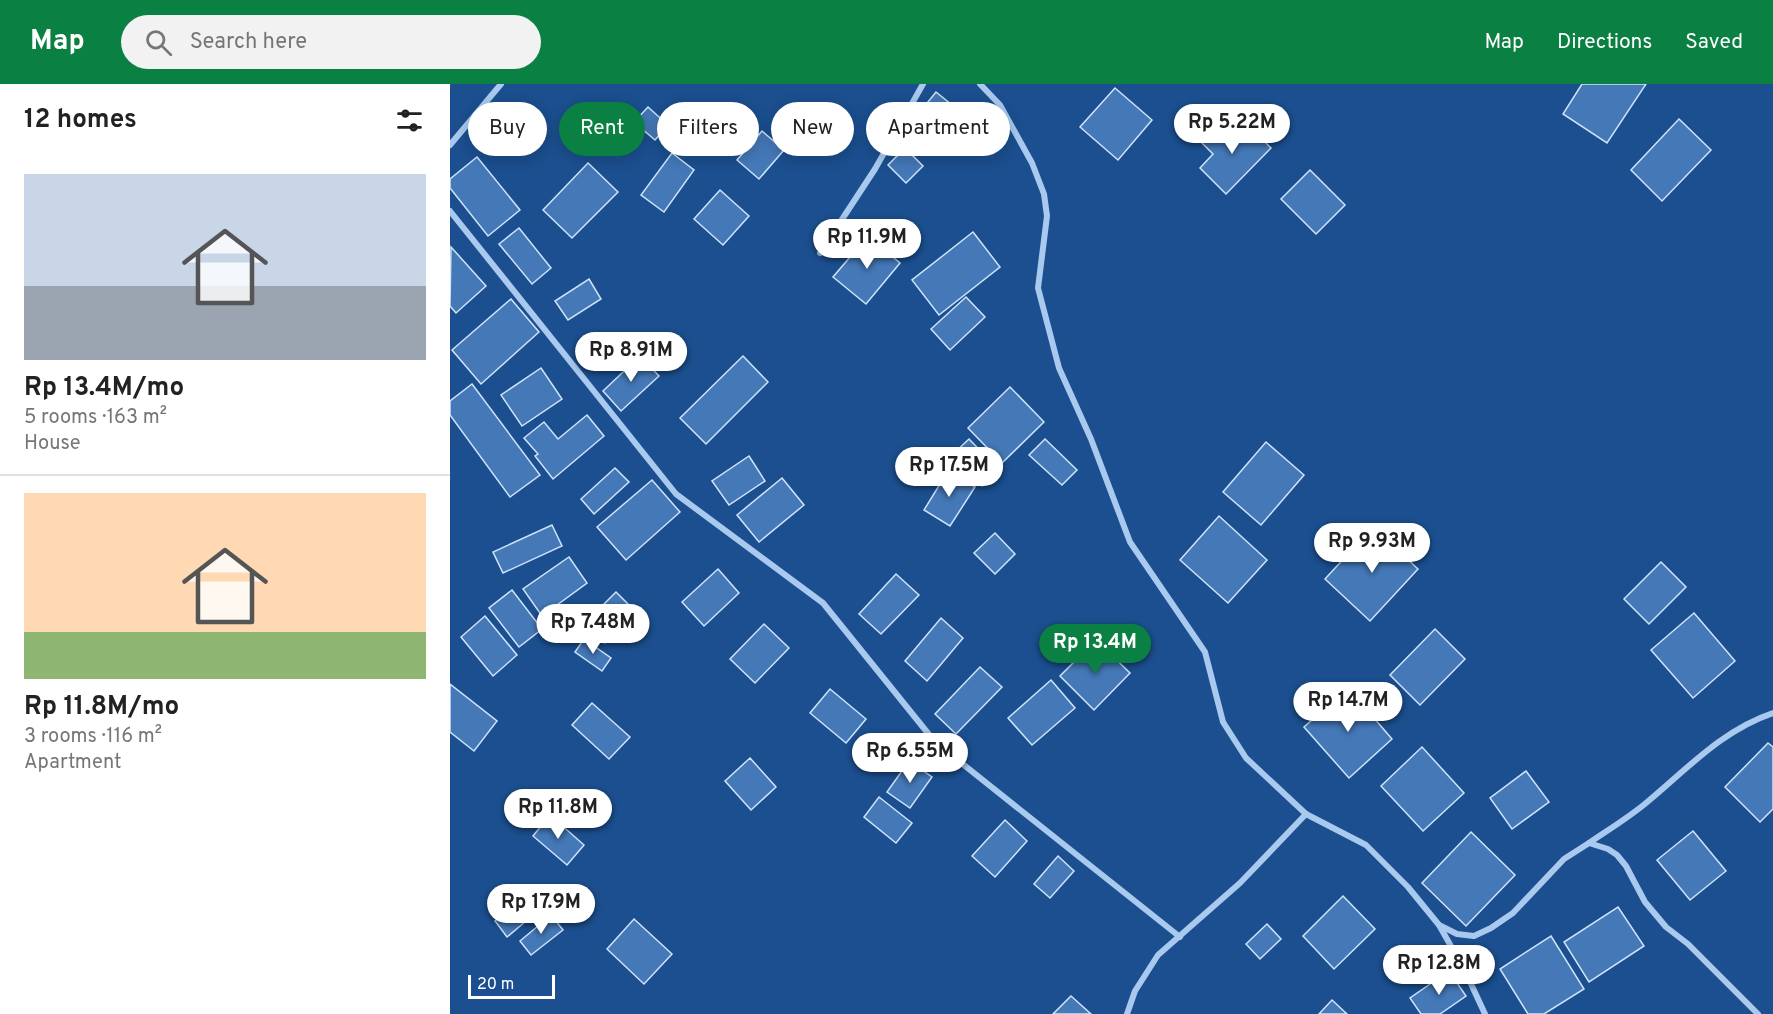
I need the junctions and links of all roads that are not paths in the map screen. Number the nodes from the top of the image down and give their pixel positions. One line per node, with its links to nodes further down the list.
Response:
1 (501, 84): 4 (street)
2 (923, 84): 6 (street)
3 (980, 84): 8 (street)
4 (450, 145)
5 (450, 211): 11 (street)
6 (820, 254)
7 (1773, 713): 9 (street)
8 (1306, 814): 10 (street); 11 (street)
9 (1589, 843): 10 (street); 14 (street)
10 (1439, 925): 13 (street)
11 (1180, 937): 12 (street)
12 (1127, 1014)
13 (1485, 1014)
14 (1758, 1014)

